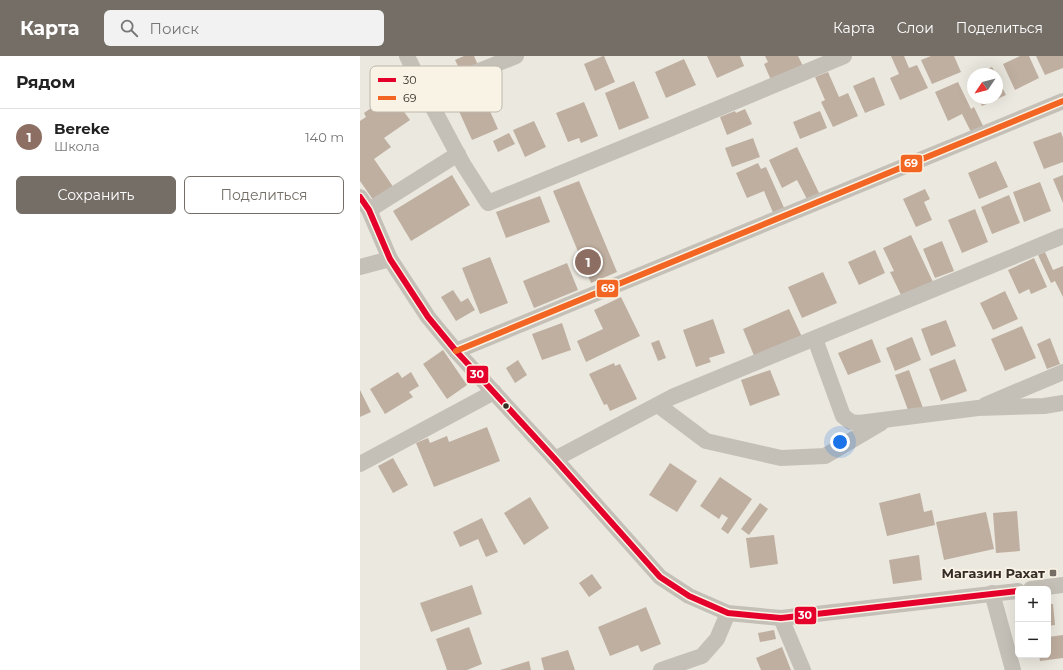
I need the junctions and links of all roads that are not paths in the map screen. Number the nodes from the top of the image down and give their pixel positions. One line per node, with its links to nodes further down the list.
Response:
1 (407, 56): 4 (street)
2 (516, 56): 5 (street)
3 (844, 56): 8 (street)
4 (412, 66)
5 (491, 66)
6 (1063, 101): 14 (street)
7 (435, 112): 8 (street)
8 (458, 154): 9 (street)
9 (364, 204): 11 (street)
10 (1063, 236): 13 (street)
11 (390, 259): 12 (street); 14 (street)
12 (360, 267)
13 (815, 339): 18 (street); 20 (street)
14 (456, 351): 16 (street)
15 (1063, 372): 19 (street)
16 (494, 392): 21 (street); 22 (street)
17 (1063, 403): 19 (street)
18 (658, 405): 20 (street); 21 (street)
19 (978, 408): 20 (street)
20 (887, 420)
21 (555, 459): 27 (street)
22 (360, 464)
23 (1063, 585): 24 (street)
24 (1051, 586)
25 (1015, 590): 26 (street)
26 (992, 594): 28 (street); 32 (street)
27 (728, 614): 28 (street); 29 (street)
28 (781, 618): 31 (street)
29 (677, 668): 30 (street)
30 (661, 670)
31 (803, 670)
32 (1013, 670)

